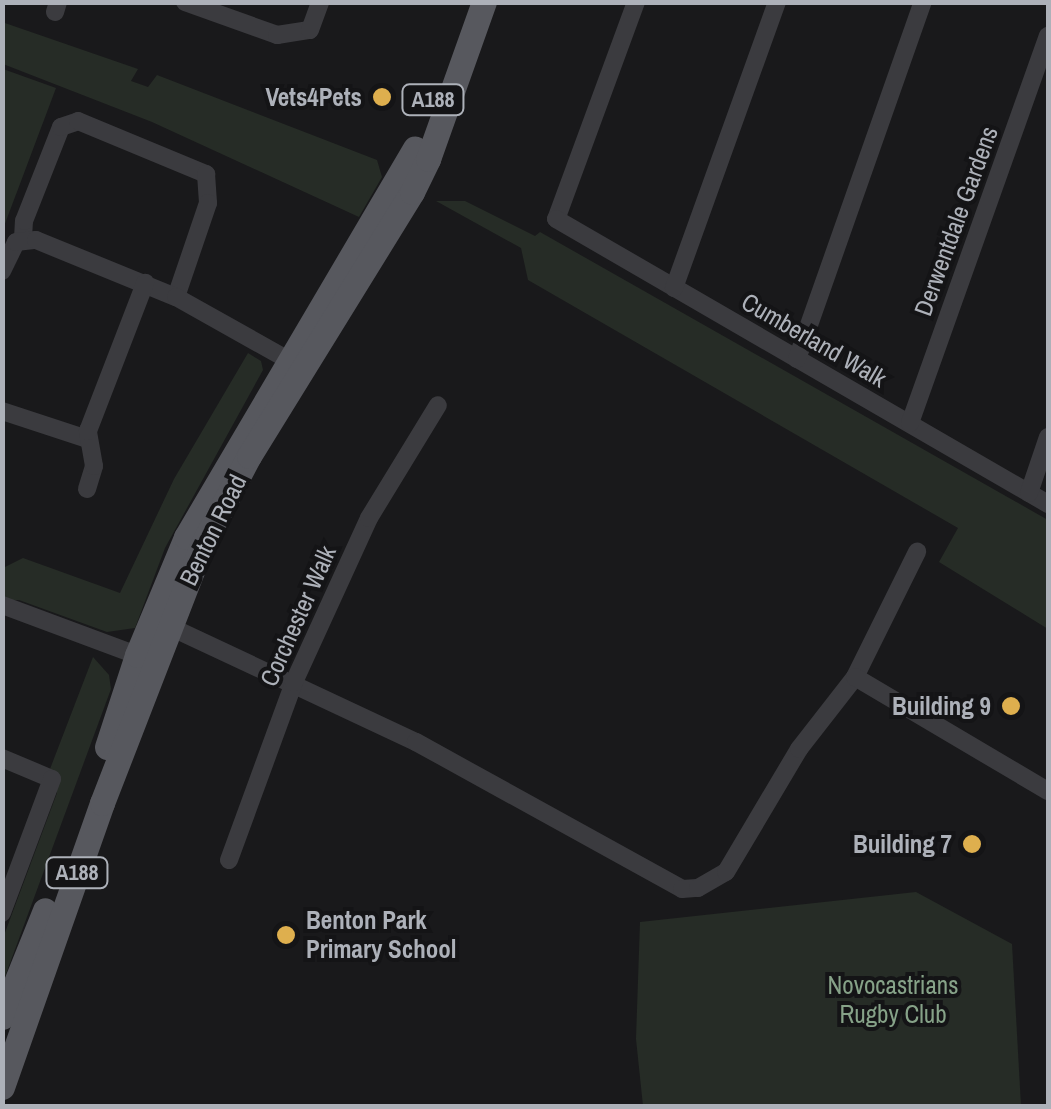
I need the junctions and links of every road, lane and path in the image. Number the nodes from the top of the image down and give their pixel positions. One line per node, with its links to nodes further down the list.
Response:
1 (320, 2): 7 (street)
2 (465, 2): 15 (main road, Benton Road / A188)
3 (484, 2): 15 (main road, Benton Road / A188)
4 (636, 2): 12 (street, Cumberland Walk)
5 (777, 2): 12 (street)
6 (923, 2): 14 (street)
7 (188, 3)
8 (1048, 36): 18 (street, Derwentdale Gardens)
9 (23, 239): 10 (street); 11 (street); 13 (street)
10 (2, 271)
11 (145, 282): 13 (street); 20 (street)
12 (674, 288): 14 (street, Cumberland Walk)
13 (176, 298): 15 (street)
14 (796, 359): 18 (street, Cumberland Walk)
15 (296, 364): 26 (main road, Benton Road / A188)
16 (438, 405): 29 (street, Corchester Walk)
17 (2, 412): 20 (street)
18 (910, 423): 22 (street, Cumberland Walk)
19 (1048, 437): 22 (street)
20 (87, 438): 21 (street)
21 (86, 489)
22 (1029, 492): 23 (street, Cumberland Walk)
23 (1048, 504)
24 (917, 552): 28 (street)
25 (2, 605): 27 (street)
26 (160, 622): 27 (main road, Benton Road / A188); 29 (street)
27 (146, 658): 34 (main road, Benton Road / A188); 35 (main road, Benton Road / A188)
28 (855, 676): 29 (street); 31 (street)
29 (294, 682): 32 (street, Corchester Walk)
30 (2, 758): 33 (street)
31 (1048, 791)
32 (230, 860)
33 (2, 913)
34 (2, 1017)
35 (2, 1086)

